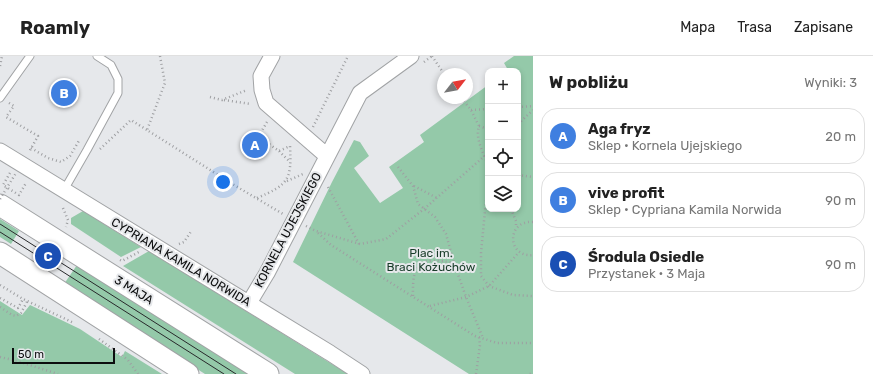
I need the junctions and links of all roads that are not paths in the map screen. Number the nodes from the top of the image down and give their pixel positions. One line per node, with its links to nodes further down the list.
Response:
1 (30, 56): 5 (lane)
2 (97, 56): 8 (lane)
3 (272, 56): 7 (street)
4 (415, 60): 7 (street, KORNELA UJEJSKIEGO)
5 (0, 97)
6 (0, 151): 8 (street, CYPRIANA KAMILA NORWIDA)
7 (327, 156): 11 (street, KORNELA UJEJSKIEGO)
8 (64, 190): 11 (street, CYPRIANA KAMILA NORWIDA)
9 (6, 198): 13 (main road, 3 MAJA)
10 (0, 253): 12 (main road)
11 (249, 303): 14 (street, CYPRIANA KAMILA NORWIDA)
12 (188, 374)
13 (268, 374)
14 (362, 374)

